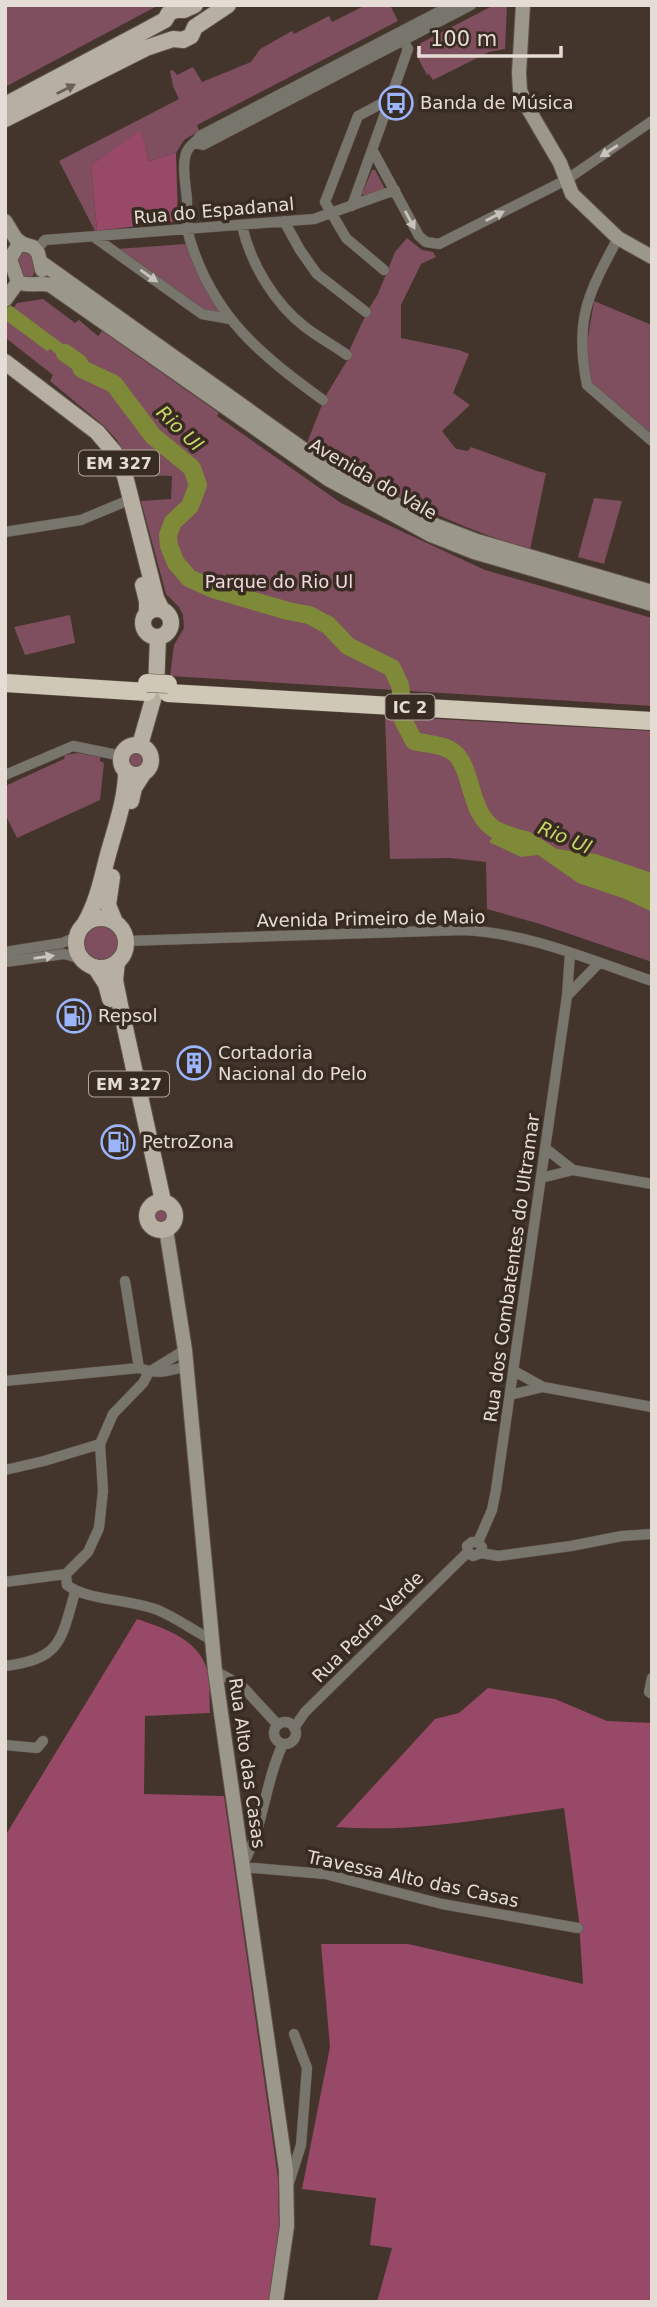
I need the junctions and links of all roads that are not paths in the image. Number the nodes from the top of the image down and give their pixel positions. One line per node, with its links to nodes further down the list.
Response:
1 (228, 5): 8 (main road)
2 (452, 5): 15 (street)
3 (471, 5): 10 (street)
4 (513, 5): 17 (main road)
5 (523, 5): 17 (main road)
6 (190, 8): 7 (main road); 8 (main road)
7 (165, 20): 9 (main road); 12 (main road)
8 (195, 27): 9 (main road)
9 (173, 39): 13 (main road, one-way to 9)
10 (403, 40): 11 (street); 15 (street)
11 (392, 98): 16 (street); 20 (street)
12 (5, 105)
13 (5, 119)
14 (652, 121): 17 (street, one-way to 17)
15 (195, 143): 24 (street)
16 (373, 151): 18 (street); 19 (street)
17 (566, 180): 18 (street, one-way to 17); 26 (main road); 27 (main road)
18 (394, 190): 19 (street, Rua do Espadanal)
19 (352, 206): 20 (street, Rua do Espadanal)
20 (331, 214): 22 (street, Rua do Espadanal); 31 (street)
21 (5, 221): 28 (main road, Avenida do Vale)
22 (284, 221): 23 (street, Rua do Espadanal); 35 (street)
23 (242, 226): 24 (street, Rua do Espadanal); 37 (street)
24 (188, 230): 25 (street, Rua do Espadanal); 36 (street)
25 (94, 237): 28 (street, Rua do Espadanal); 36 (street, one-way to 36)
26 (618, 238): 30 (main road); 41 (street)
27 (652, 249)
28 (34, 252): 29 (main road); 33 (main road); 44 (main road, Avenida do Vale)
29 (8, 256): 32 (main road)
30 (652, 257)
31 (384, 270)
32 (18, 282): 33 (main road, Avenida do Vale); 34 (main road)
33 (35, 283): 45 (main road, Avenida do Vale)
34 (7, 298)
35 (366, 312)
36 (230, 319): 40 (street)
37 (346, 355)
38 (5, 362): 46 (main road, EM 327)
39 (5, 374): 42 (main road, EM 327)
40 (323, 400)
41 (652, 441)
42 (124, 502): 43 (street); 46 (main road, EM 327)
43 (5, 532)
44 (652, 592)
45 (652, 604)
46 (155, 612): 53 (main road, EM 327)
47 (5, 676): 49 (highway, IC 2)
48 (5, 683): 49 (highway, IC 2)
49 (147, 687): 50 (highway, IC 2)
50 (168, 689): 51 (highway, IC 2); 52 (highway, IC 2)
51 (652, 714)
52 (652, 721)
53 (140, 745): 54 (main road); 55 (main road, EM 327)
54 (124, 764): 55 (main road); 56 (street); 58 (main road)
55 (143, 774): 57 (main road, EM 327)
56 (5, 775)
57 (115, 922): 58 (main road); 59 (main road, EM 327)
58 (80, 930): 60 (street); 64 (main road, EM 327)
59 (126, 942): 61 (street, Avenida Primeiro de Maio); 63 (main road, EM 327)
60 (5, 952)
61 (570, 953): 65 (street, Avenida Primeiro de Maio); 67 (street, Rua dos Combatentes do Ultramar)
62 (5, 962): 64 (street, one-way to 64)
63 (117, 962): 64 (main road); 72 (main road, EM 327)
64 (88, 963): 72 (main road, EM 327)
65 (599, 963): 66 (street, Avenida Primeiro de Maio); 67 (street)
66 (652, 981)
67 (567, 996): 68 (street, Rua dos Combatentes do Ultramar)
68 (545, 1148): 69 (street); 70 (street, Rua dos Combatentes do Ultramar)
69 (573, 1170): 70 (street); 71 (street)
70 (541, 1178): 78 (street, Rua dos Combatentes do Ultramar)
71 (652, 1184)
72 (159, 1202): 73 (main road, EM 327)
73 (166, 1229): 75 (main road, Rua Alto das Casas / EM 327)
74 (125, 1282): 77 (street)
75 (186, 1350): 76 (main road, Rua Alto das Casas / EM 327); 77 (street)
76 (187, 1366): 77 (street); 92 (main road, Rua Alto das Casas / EM 327)
77 (144, 1370): 79 (street); 83 (street)
78 (514, 1371): 80 (street); 81 (street, Rua dos Combatentes do Ultramar)
79 (5, 1381)
80 (543, 1387): 81 (street); 82 (street)
81 (510, 1395): 86 (street, Rua dos Combatentes do Ultramar)
82 (652, 1407)
83 (100, 1444): 84 (street); 89 (street)
84 (5, 1470)
85 (652, 1534): 88 (street)
86 (478, 1542): 87 (street); 88 (street)
87 (468, 1552): 88 (street); 98 (street, Rua Pedra Verde)
88 (481, 1553)
89 (66, 1574): 90 (street); 91 (street)
90 (5, 1582)
91 (75, 1592): 92 (street); 93 (street)
92 (212, 1640): 94 (main road, Rua Alto das Casas / EM 327)
93 (5, 1667)
94 (215, 1671): 97 (street); 102 (main road, Rua Alto das Casas / EM 327)
95 (652, 1678): 96 (street)
96 (652, 1694)
97 (278, 1725): 98 (street); 100 (street)
98 (294, 1728): 100 (street)
99 (43, 1741): 101 (street)
100 (282, 1744): 102 (street)
101 (5, 1745)
102 (242, 1867): 103 (street, Travessa Alto das Casas); 105 (main road, Rua Alto das Casas / EM 327)
103 (578, 1928)
104 (294, 2034): 105 (street)
105 (287, 2188): 106 (main road, Rua Alto das Casas / EM 327)
106 (276, 2302)

